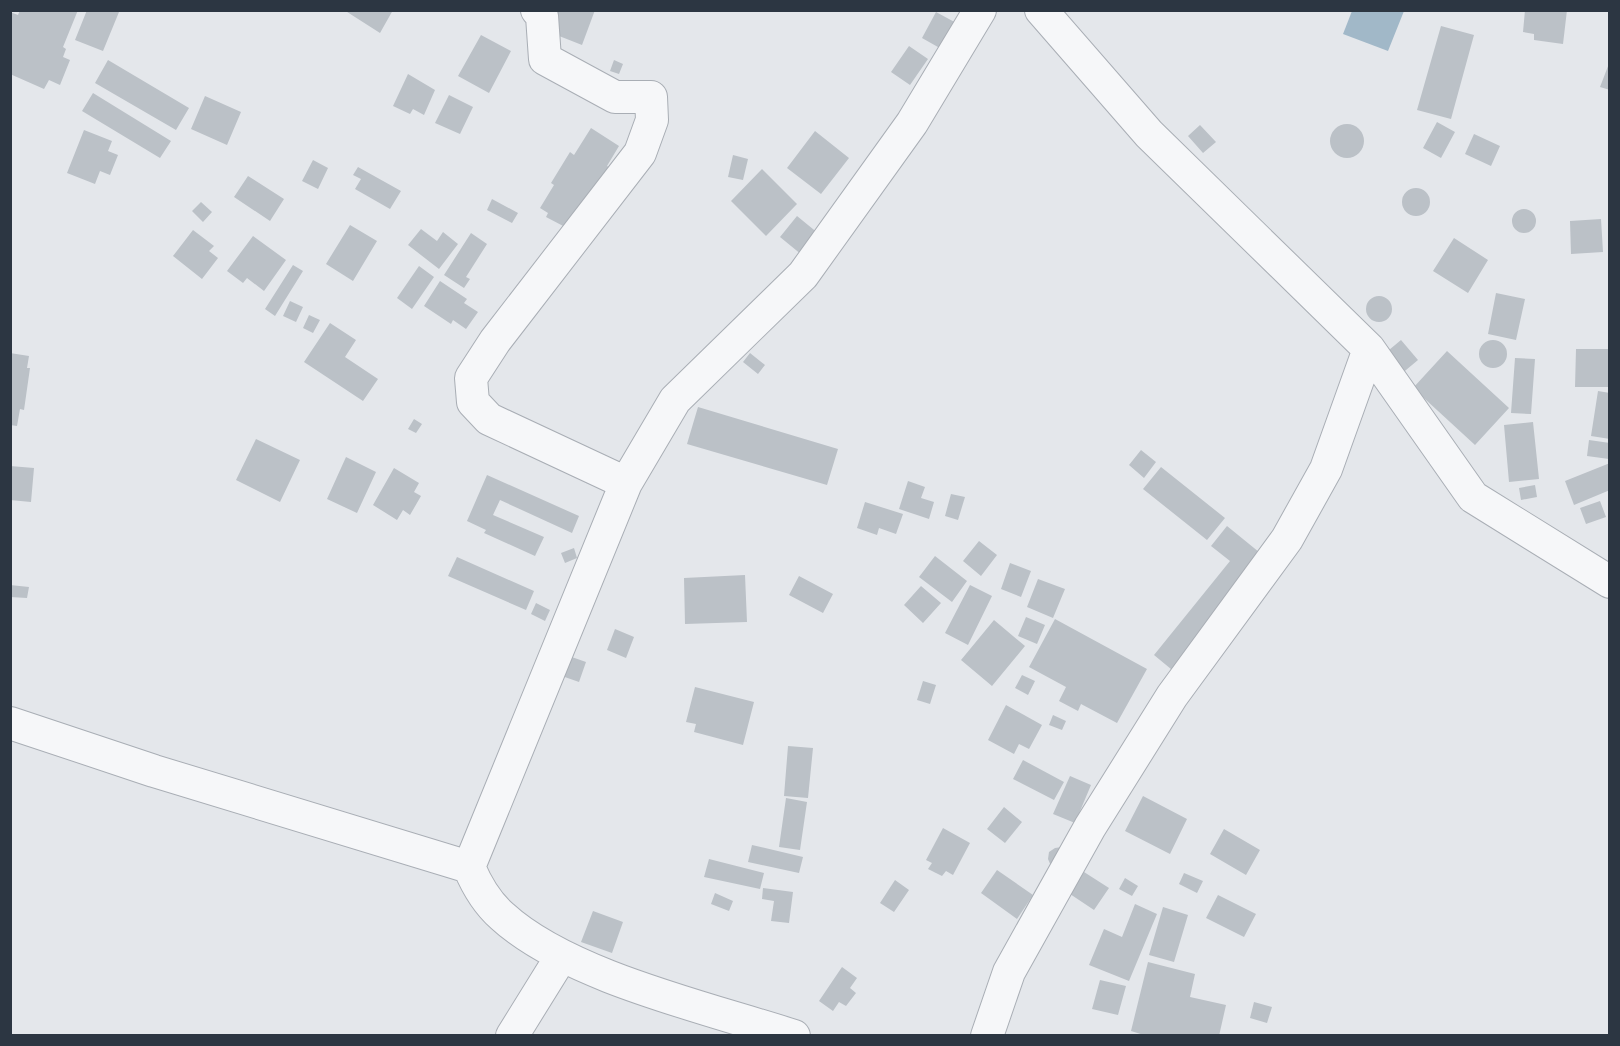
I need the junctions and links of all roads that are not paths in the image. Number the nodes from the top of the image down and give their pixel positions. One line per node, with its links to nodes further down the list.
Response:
1 (537, 10): 5 (street)
2 (980, 10): 5 (street)
3 (1041, 10): 4 (street)
4 (1369, 349): 6 (street); 12 (street)
5 (626, 483): 8 (street)
6 (1610, 582)
7 (10, 723): 8 (street)
8 (469, 867): 9 (street)
9 (561, 957): 10 (street); 11 (street)
10 (512, 1035)
11 (794, 1035)
12 (987, 1035)

